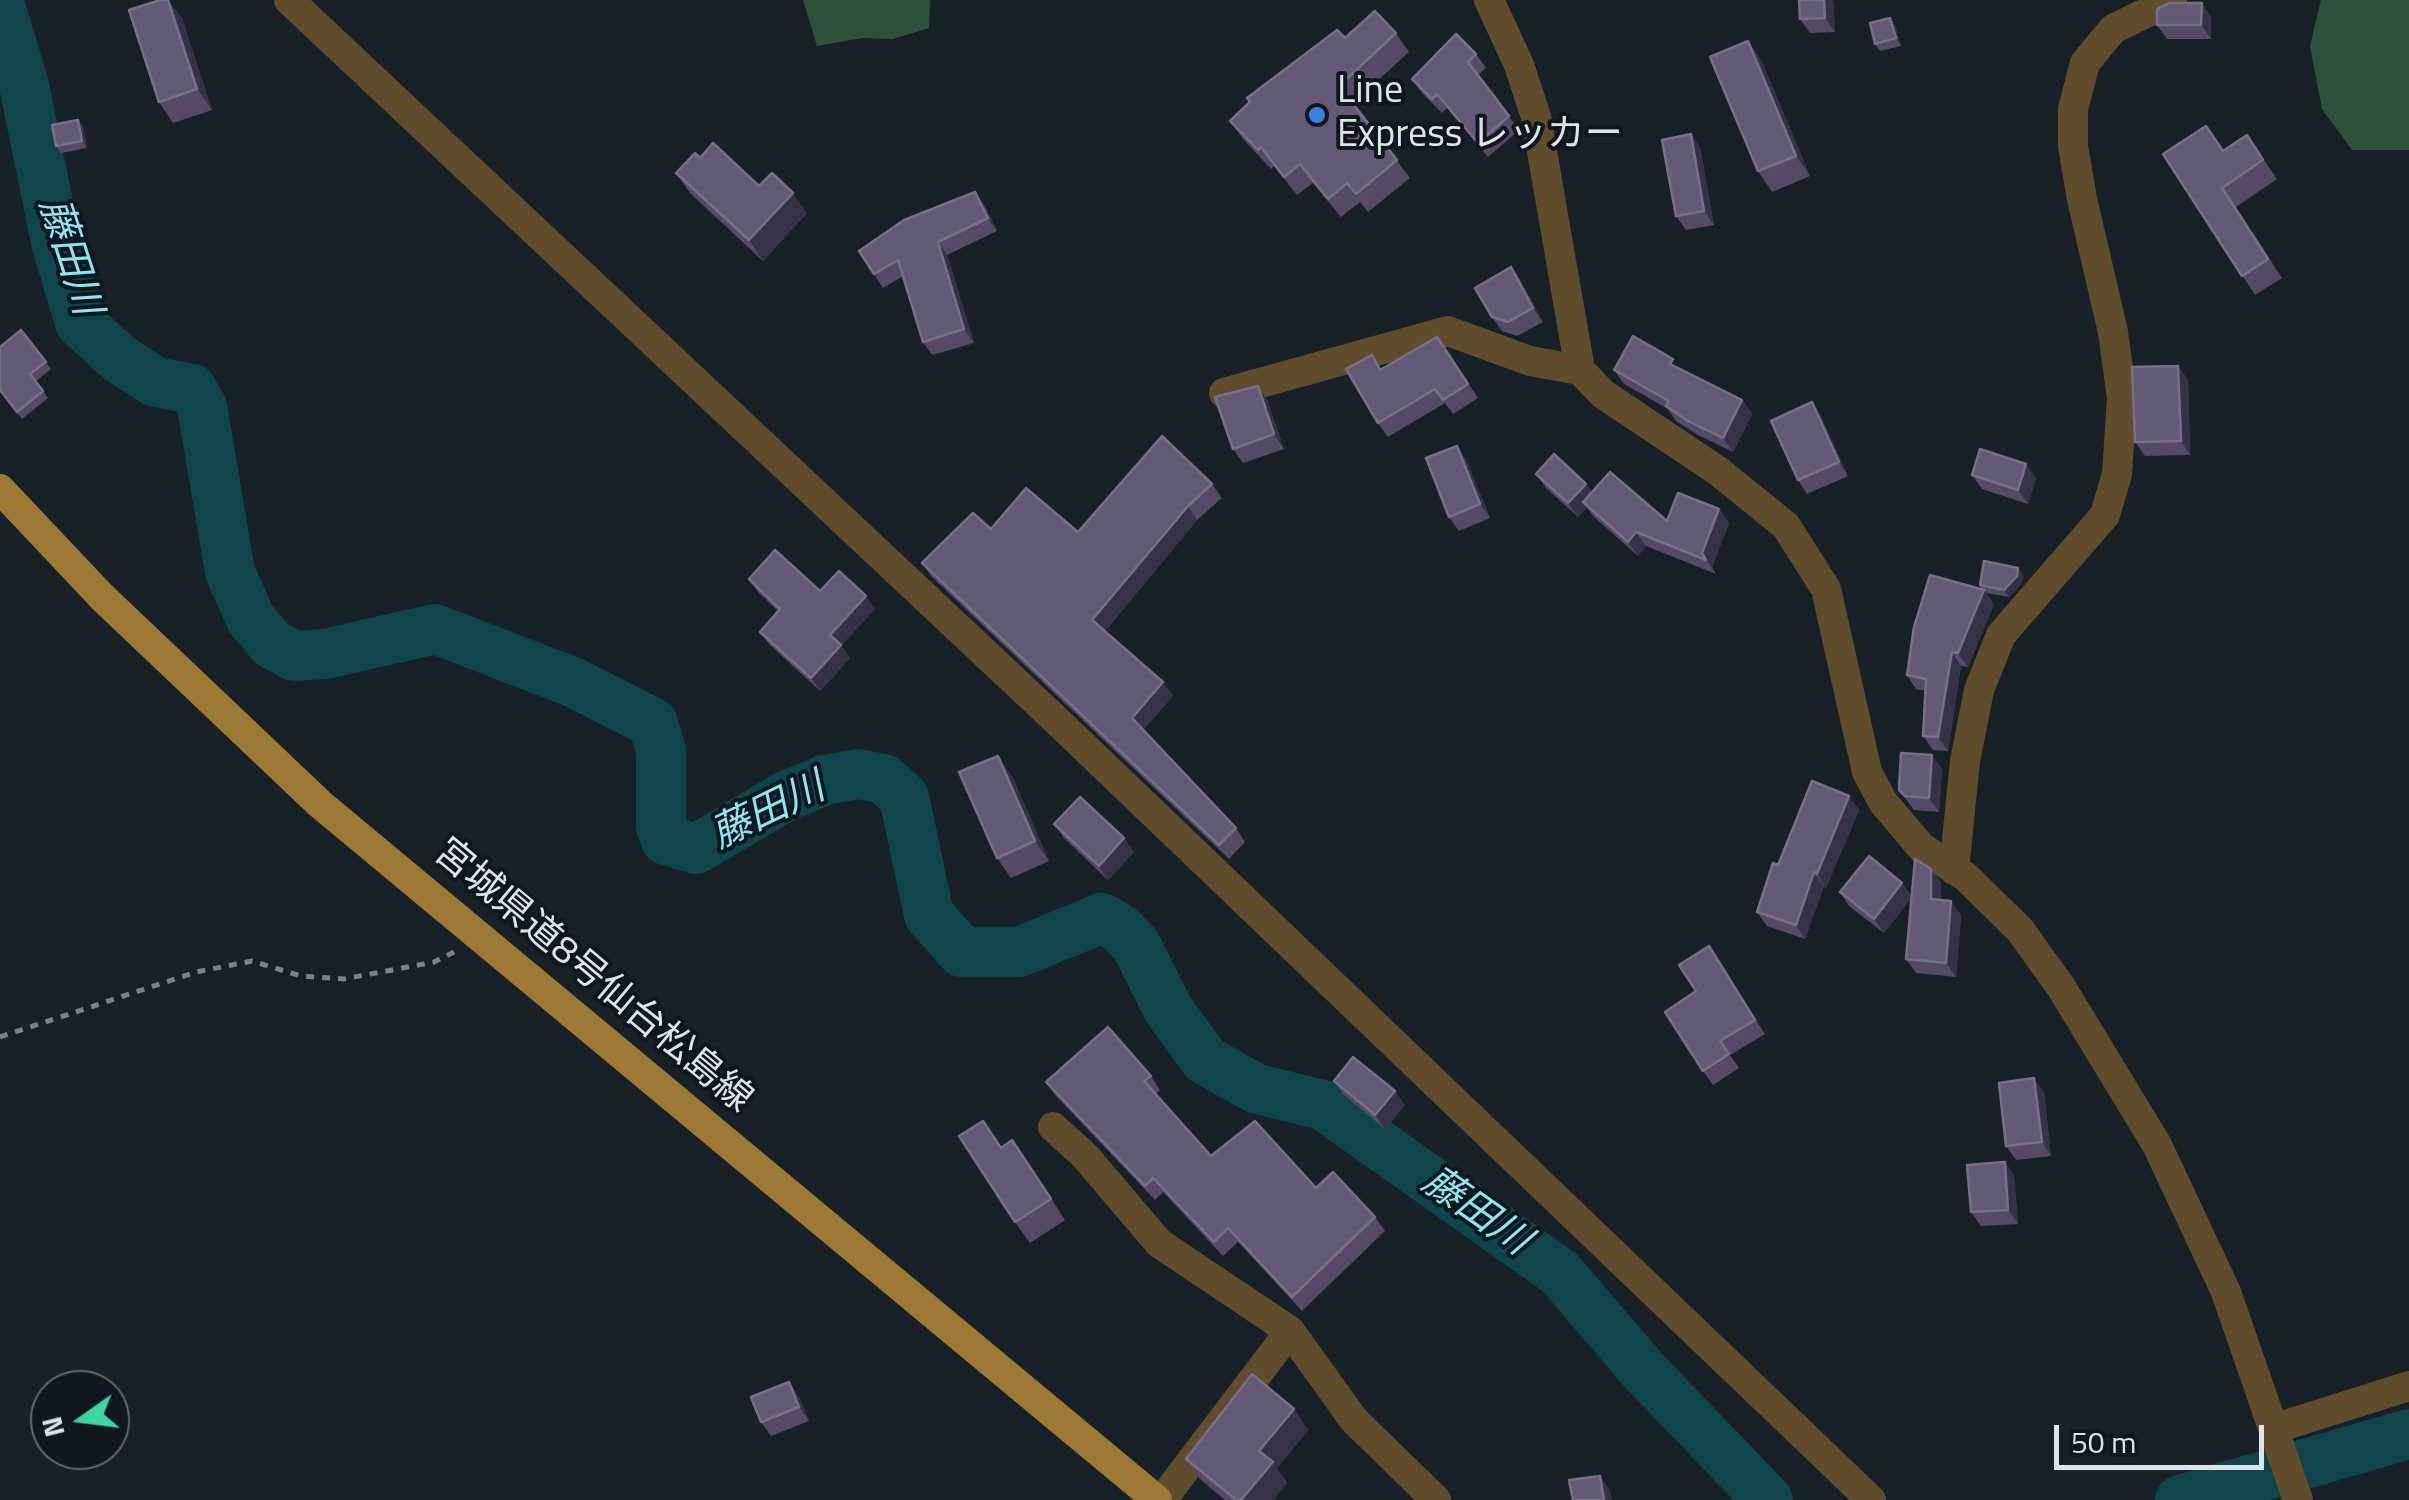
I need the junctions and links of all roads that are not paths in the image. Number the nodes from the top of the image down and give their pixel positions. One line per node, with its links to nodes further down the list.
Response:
1 (289, 0): 14 (street)
2 (1489, 0): 4 (street)
3 (2172, 0): 7 (street)
4 (1580, 370): 5 (street); 7 (street)
5 (1224, 393)
6 (0, 488): 12 (main road, 宮城県道8号仙台松島線)
7 (1954, 870): 11 (street)
8 (1053, 1127): 9 (street)
9 (1290, 1330): 12 (street); 13 (street)
10 (2409, 1386): 11 (street)
11 (2276, 1428): 15 (street)
12 (1159, 1500)
13 (1436, 1500)
14 (1871, 1500)
15 (2298, 1500)

